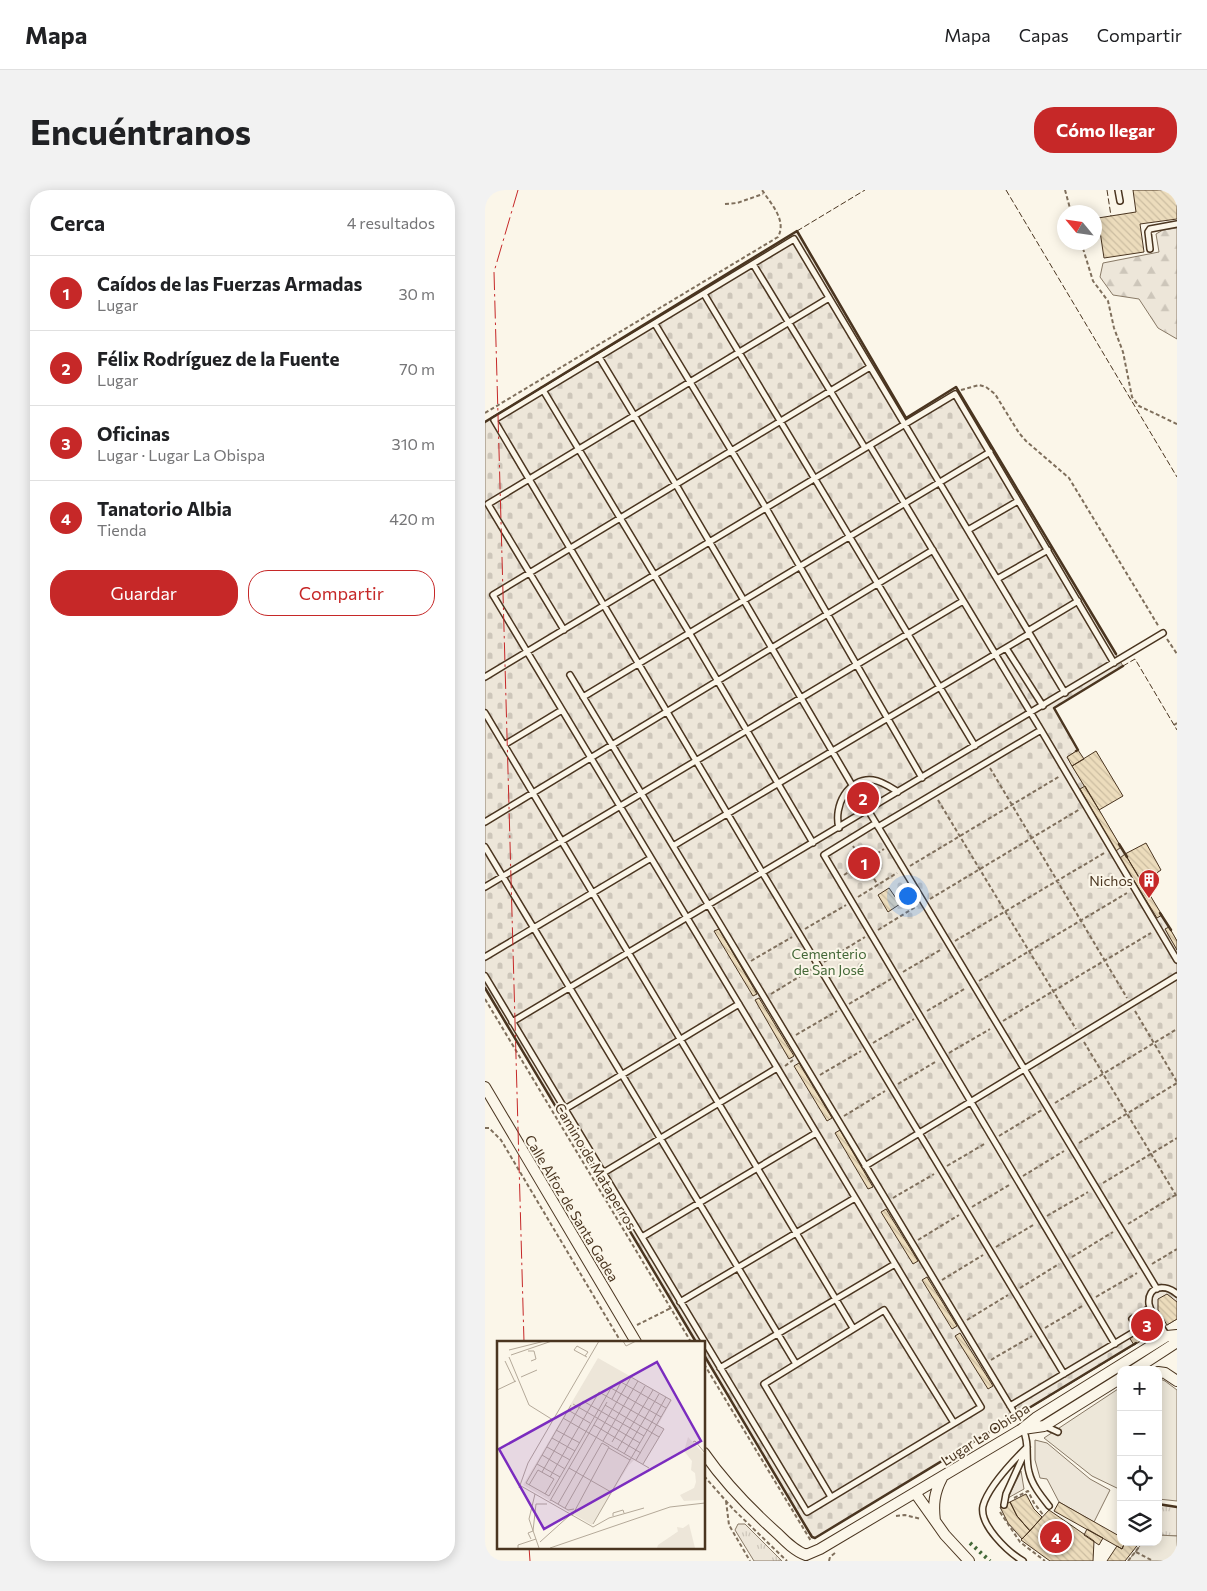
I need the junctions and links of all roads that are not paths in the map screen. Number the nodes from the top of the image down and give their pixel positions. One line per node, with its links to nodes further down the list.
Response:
1 (1118, 190): 2 (lane)
2 (1119, 202)
3 (1177, 224): 4 (lane)
4 (1151, 249)
5 (753, 264): 6 (lane); 7 (lane); 8 (lane)
6 (704, 294): 9 (lane); 10 (lane)
7 (829, 298): 8 (lane); 12 (lane)
8 (789, 323): 10 (lane); 15 (lane)
9 (655, 324): 11 (lane); 13 (lane)
10 (739, 352): 13 (lane); 17 (lane)
11 (599, 357): 14 (lane); 16 (lane)
12 (870, 366): 15 (lane); 18 (lane)
13 (690, 382): 16 (lane); 21 (lane)
14 (543, 390): 20 (lane); 24 (lane)
15 (830, 391): 17 (lane); 19 (lane)
16 (634, 415): 20 (lane); 26 (lane)
17 (781, 420): 21 (lane); 23 (lane)
18 (905, 424): 19 (lane); 22 (lane); 25 (lane)
19 (867, 447): 23 (lane); 28 (lane)
20 (578, 449): 24 (lane); 30 (lane)
21 (731, 450): 26 (lane); 29 (lane)
22 (989, 452): 25 (lane); 27 (lane)
23 (815, 478): 29 (lane); 32 (lane)
24 (529, 479): 34 (lane); 38 (lane)
25 (939, 483): 28 (lane); 31 (lane)
26 (675, 484): 30 (lane); 33 (lane)
27 (1018, 501): 31 (lane); 36 (lane)
28 (906, 504): 32 (lane); 35 (lane)
29 (766, 508): 33 (lane); 37 (lane)
30 (619, 518): 34 (lane); 39 (lane)
31 (968, 530): 40 (lane)
32 (850, 536): 37 (lane); 41 (lane)
33 (710, 543): 39 (lane); 42 (lane)
34 (570, 548): 38 (lane); 45 (lane)
35 (933, 550): 41 (lane); 43 (lane)
36 (1047, 550): 40 (lane); 44 (lane)
37 (800, 567): 42 (lane); 46 (lane)
38 (529, 573): 47 (lane); 54 (lane)
39 (655, 576): 45 (lane); 50 (lane)
40 (997, 579): 48 (lane)
41 (878, 584): 46 (lane); 51 (lane)
42 (744, 601): 50 (lane); 52 (lane)
43 (963, 601): 51 (lane); 55 (lane)
44 (1078, 601): 48 (lane); 56 (lane)
45 (604, 606): 47 (lane); 57 (lane)
46 (828, 614): 52 (lane); 58 (lane)
47 (564, 630): 54 (lane)
48 (1029, 632): 53 (lane); 63 (lane)
49 (1163, 633): 56 (lane)
50 (690, 634): 57 (lane); 61 (lane)
51 (909, 634): 58 (lane); 62 (lane)
52 (772, 648): 61 (lane); 65 (lane)
53 (1006, 648): 55 (lane); 66 (lane)
54 (527, 652): 60 (lane); 67 (lane)
55 (995, 654): 62 (lane); 70 (lane)
56 (1114, 663): 63 (lane)
57 (638, 664): 64 (lane); 68 (lane)
58 (857, 665): 65 (lane); 71 (lane)
59 (570, 675): 64 (lane)
60 (485, 677)
61 (717, 681): 68 (lane); 73 (lane)
62 (940, 687): 71 (lane); 76 (lane)
63 (1065, 693): 66 (lane)
64 (583, 697): 74 (lane)
65 (801, 698): 73 (lane); 77 (lane)
66 (1043, 706): 70 (lane)
67 (562, 710): 75 (lane); 78 (lane)
68 (667, 711): 74 (lane); 79 (lane)
69 (485, 713): 75 (lane)
70 (1030, 713): 72 (lane); 76 (lane)
71 (888, 718): 77 (lane); 80 (lane)
72 (1041, 730): 90 (lane); 106 (lane)
73 (747, 731): 79 (lane); 81 (lane)
74 (612, 744): 78 (lane); 85 (lane)
75 (504, 745): 83 (lane)
76 (975, 746): 80 (lane)
77 (832, 751): 81 (lane); 82 (lane)
78 (591, 758): 83 (lane); 86 (lane)
79 (696, 761): 85 (lane); 88 (lane)
80 (922, 778): 84 (lane)
81 (777, 784): 88 (lane); 93 (lane)
82 (852, 785): 84 (lane); 91 (lane)
83 (532, 792): 89 (lane); 92 (lane)
84 (898, 792): 87 (lane)
85 (642, 794): 86 (lane); 94 (lane)
86 (620, 807): 92 (lane); 96 (lane)
87 (868, 810): 90 (lane); 91 (lane)
88 (727, 814): 94 (lane); 97 (lane)
89 (485, 822)
90 (877, 825): 114 (lane); 118 (lane)
91 (839, 828): 93 (lane)
92 (561, 842): 98 (lane); 100 (lane)
93 (813, 843): 97 (lane)
94 (673, 846): 101 (lane)
95 (485, 847): 98 (lane)
96 (651, 858): 100 (lane); 102 (lane)
97 (762, 872): 101 (lane); 122 (lane)
98 (503, 876): 99 (lane); 103 (lane)
99 (485, 887)
100 (592, 893): 103 (lane); 104 (lane)
101 (709, 905): 102 (lane); 124 (lane)
102 (687, 918): 104 (lane); 110 (lane)
103 (534, 928): 105 (lane); 109 (lane)
104 (628, 953): 109 (lane); 112 (lane)
105 (485, 957)
106 (1177, 960)
107 (485, 976): 111 (lane)
108 (1177, 976): 114 (lane)
109 (570, 987): 111 (lane); 115 (lane)
110 (739, 1004): 112 (lane); 113 (lane)
111 (512, 1022): 120 (lane)
112 (680, 1040): 115 (lane); 119 (lane)
113 (778, 1069): 119 (lane); 121 (lane)
114 (1024, 1069): 118 (lane); 133 (lane)
115 (623, 1074): 120 (lane); 123 (lane)
116 (485, 1087): 117 (street, Calle Alfoz de Santa Gadea)
117 (488, 1099): 141 (street, Calle Alfoz de Santa Gadea)
118 (971, 1102): 122 (lane); 145 (lane)
119 (718, 1103): 123 (lane); 125 (lane)
120 (565, 1109): 126 (lane)
121 (817, 1133): 125 (lane); 127 (lane)
122 (920, 1133): 124 (lane); 150 (lane)
123 (661, 1138): 126 (lane); 128 (lane)
124 (865, 1166): 153 (lane)
125 (757, 1168): 128 (lane); 129 (lane)
126 (603, 1173): 130 (lane)
127 (855, 1198): 129 (lane); 131 (lane)
128 (700, 1203): 130 (lane); 132 (lane)
129 (796, 1233): 132 (lane); 135 (lane)
130 (641, 1237): 136 (lane)
131 (895, 1264): 135 (lane); 155 (lane)
132 (739, 1267): 136 (lane); 139 (lane)
133 (1157, 1289): 134 (lane); 137 (lane)
134 (1177, 1294)
135 (836, 1299): 138 (lane); 139 (lane)
136 (680, 1302): 142 (lane)
137 (1150, 1308): 140 (lane); 145 (lane)
138 (853, 1328): 146 (lane); 155 (lane)
139 (778, 1333): 146 (lane); 148 (lane)
140 (1172, 1336): 157 (street, Lugar La Obispa)
141 (635, 1341)
142 (704, 1341)
143 (1177, 1342): 147 (street)
144 (705, 1343): 148 (lane)
145 (1115, 1344): 150 (lane)
146 (797, 1364): 163 (lane)
147 (1141, 1366)
148 (720, 1368): 163 (lane)
149 (1162, 1373): 152 (street)
150 (1064, 1374): 153 (lane)
151 (1117, 1380): 156 (street)
152 (1177, 1380)
153 (1010, 1406): 154 (lane)
154 (1015, 1414)
155 (954, 1423): 163 (lane)
156 (1044, 1426): 157 (street); 158 (lane)
157 (1022, 1429): 159 (lane); 161 (street, Lugar La Obispa)
158 (1058, 1432)
159 (1027, 1447): 164 (lane); 165 (lane); 169 (lane)
160 (705, 1453): 167 (street)
161 (942, 1478): 162 (street, Lugar La Obispa); 166 (street)
162 (915, 1494): 166 (street); 167 (street, Lugar La Obispa)
163 (831, 1497)
164 (1004, 1504)
165 (1049, 1506)
166 (930, 1523): 168 (street)
167 (807, 1558)
168 (969, 1561)
169 (1023, 1561)

